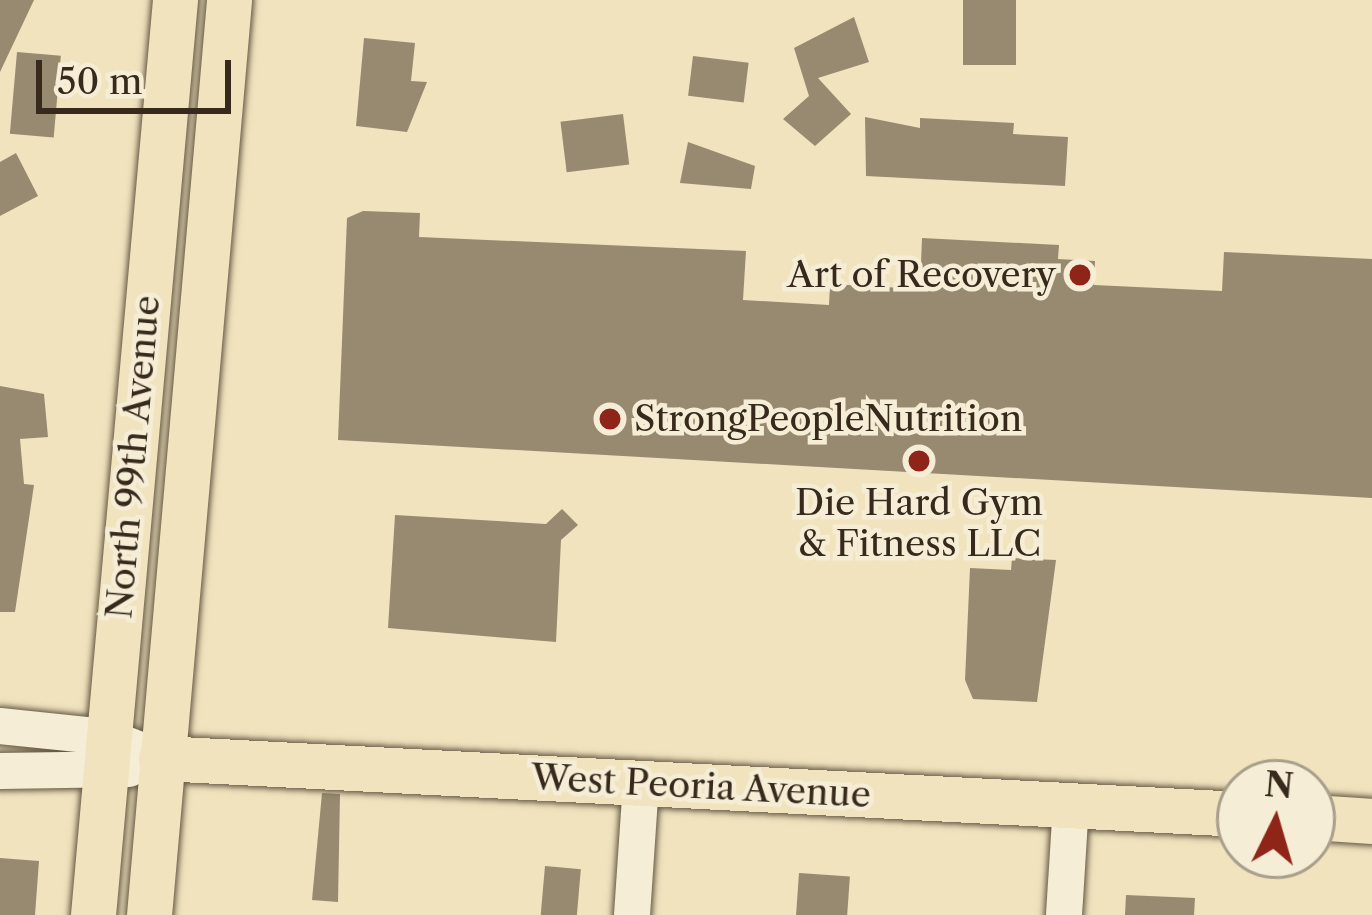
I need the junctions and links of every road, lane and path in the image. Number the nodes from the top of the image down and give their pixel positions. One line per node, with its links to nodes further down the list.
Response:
1 (175, 0): 3 (main road, North 99th Avenue)
2 (229, 0): 4 (main road, North 99th Avenue)
3 (158, 187): 4 (main road); 6 (main road, North 99th Avenue)
4 (213, 192): 7 (main road, North 99th Avenue)
5 (0, 726): 6 (street, West Peoria Avenue)
6 (106, 757): 7 (street, West Peoria Avenue); 8 (street, West Peoria Avenue); 14 (main road, North 99th Avenue)
7 (161, 758): 9 (main road, West Peoria Avenue); 15 (main road, North 99th Avenue)
8 (0, 771)
9 (641, 783): 10 (main road, West Peoria Avenue); 16 (street)
10 (1071, 805): 11 (main road, West Peoria Avenue); 17 (street)
11 (1216, 813)
12 (1336, 819): 13 (main road)
13 (1372, 821)
14 (93, 915)
15 (148, 915)
16 (632, 915)
17 (1064, 915)

